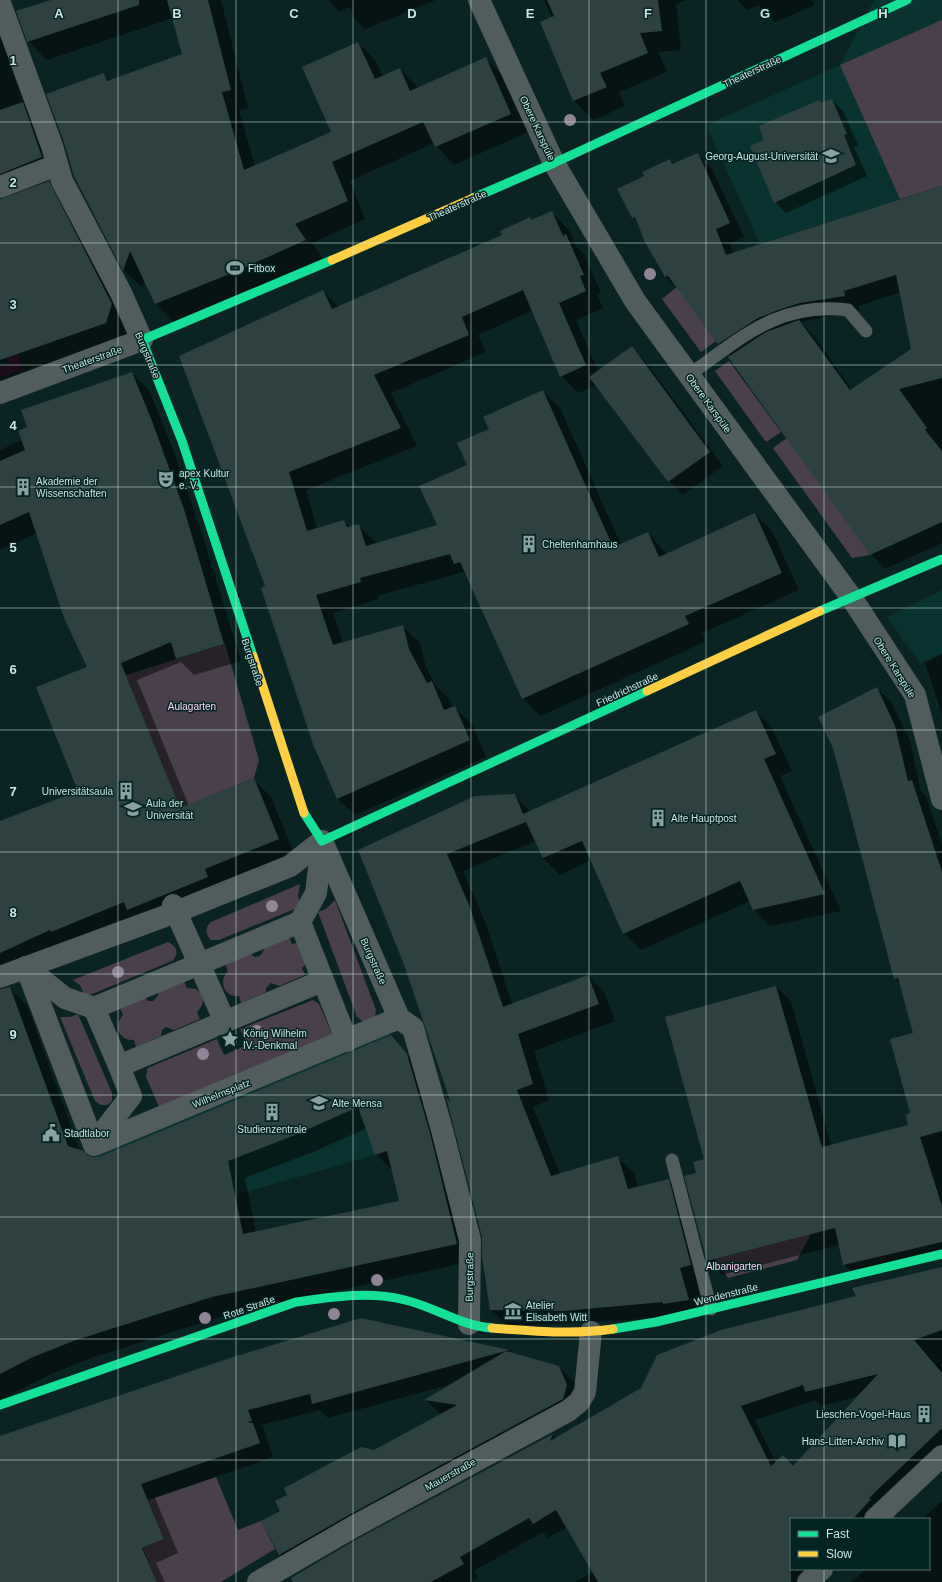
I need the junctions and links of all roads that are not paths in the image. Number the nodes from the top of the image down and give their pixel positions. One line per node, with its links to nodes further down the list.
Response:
1 (479, 0): 4 (street, Obere Karspüle)
2 (907, 0): 4 (street, Theaterstraße)
3 (0, 3): 5 (street, Burgstraße)
4 (554, 163): 8 (street, Theaterstraße); 9 (street, Obere Karspüle)
5 (57, 165): 6 (street); 8 (street, Burgstraße)
6 (0, 187)
7 (866, 331): 9 (lane)
8 (142, 340): 10 (street, Theaterstraße); 14 (street, Burgstraße)
9 (689, 375): 12 (street, Obere Karspüle)
10 (0, 393)
11 (942, 559): 12 (street, Friedrichstraße)
12 (851, 597): 13 (street, Obere Karspüle); 14 (street, Friedrichstraße)
13 (942, 799)
14 (322, 842): 15 (street); 16 (street); 22 (street, Burgstraße)
15 (175, 909): 17 (street); 18 (street)
16 (300, 922): 17 (street); 20 (street)
17 (199, 964): 21 (street); 23 (street)
18 (26, 967): 19 (street); 21 (street); 26 (street)
19 (0, 977)
20 (322, 981): 23 (street); 24 (street)
21 (94, 1008): 25 (street)
22 (399, 1018): 24 (street, Wilhelmsplatz); 30 (street, Burgstraße)
23 (225, 1022): 25 (street)
24 (347, 1041): 26 (street, Wilhelmsplatz)
25 (119, 1066): 26 (street)
26 (94, 1145)
27 (672, 1160): 29 (lane)
28 (942, 1254): 29 (street, Wendenstraße)
29 (711, 1309): 32 (street, Wendenstraße)
30 (469, 1324): 31 (street, Rote Straße); 33 (street, Rote Straße)
31 (512, 1331): 32 (street, Wendenstraße)
32 (591, 1332): 37 (street, Mauerstraße)
33 (0, 1405)
34 (942, 1456): 35 (street)
35 (875, 1518)
36 (821, 1570): 38 (street)
37 (258, 1582)
38 (808, 1582)

